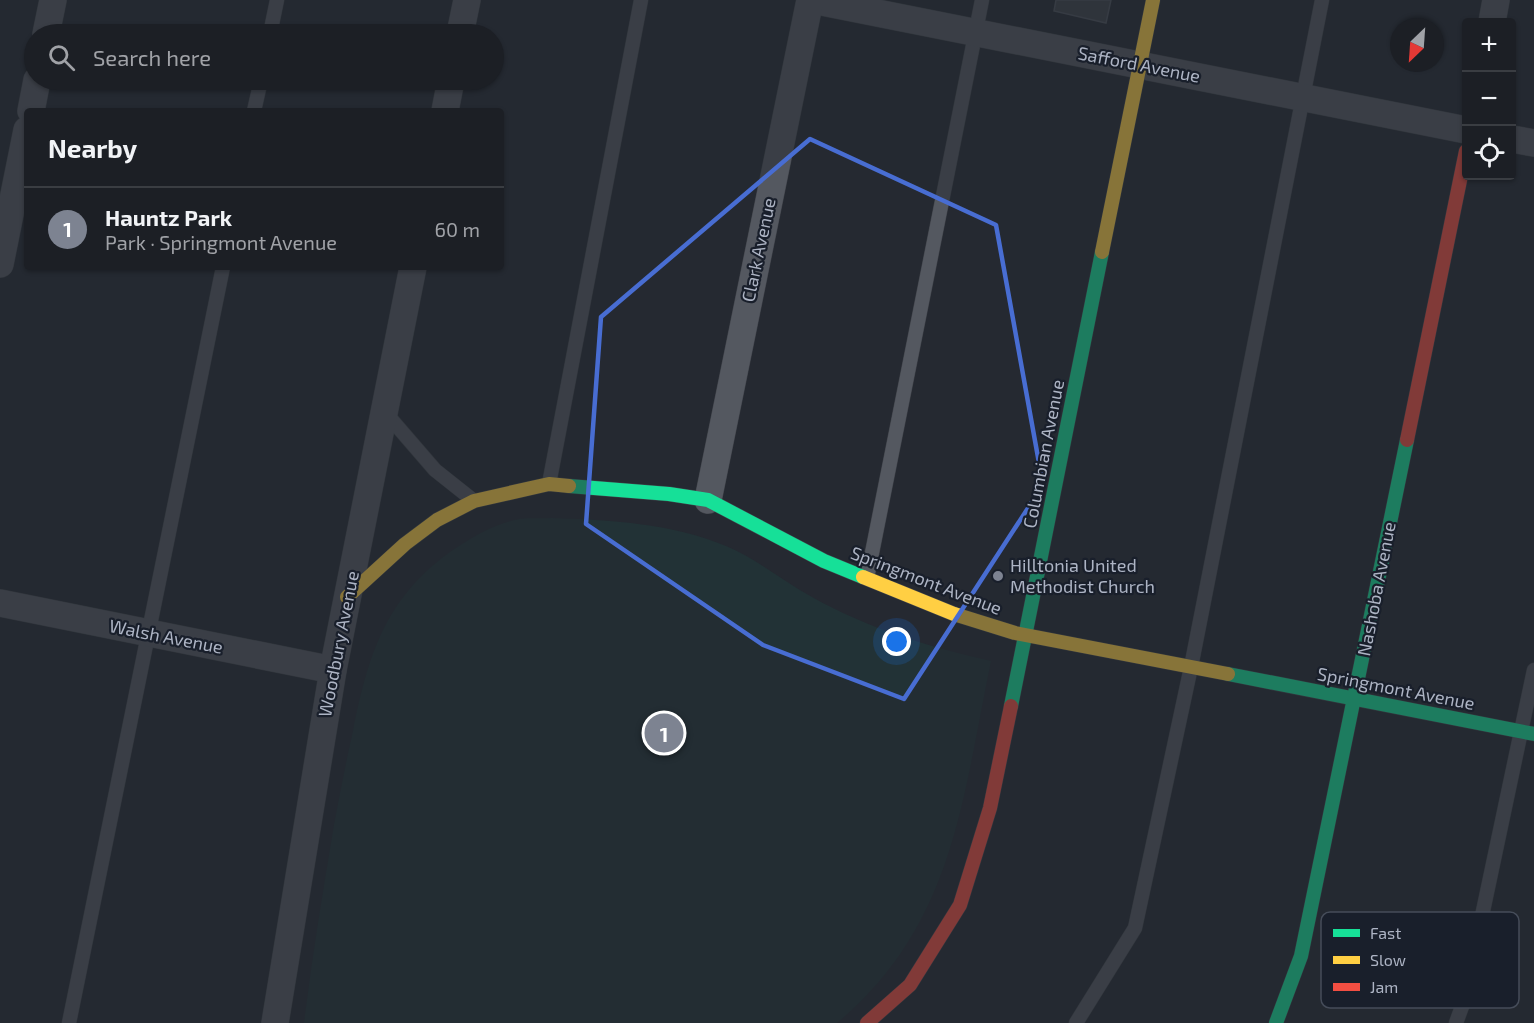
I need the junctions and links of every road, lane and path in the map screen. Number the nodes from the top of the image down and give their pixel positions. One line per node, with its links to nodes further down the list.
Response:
1 (53, 0): 11 (street)
2 (277, 0): 12 (lane)
3 (467, 0): 13 (street)
4 (641, 0): 32 (lane)
5 (811, 0): 14 (street, Safford Avenue); 33 (street, Clark Avenue)
6 (982, 0): 14 (lane)
7 (1153, 0): 15 (street, Columbian Avenue)
8 (1322, 0): 19 (lane)
9 (1496, 0): 10 (street)
10 (1493, 18)
11 (48, 24)
12 (272, 24)
13 (462, 24)
14 (976, 32): 15 (street, Safford Avenue); 35 (lane)
15 (1140, 65): 19 (street, Safford Avenue); 39 (street, Columbian Avenue)
16 (35, 90): 20 (street)
17 (259, 90): 21 (lane)
18 (449, 90): 22 (street)
19 (1302, 97): 23 (street, Safford Avenue); 40 (lane)
20 (32, 108)
21 (255, 108)
22 (446, 108)
23 (1462, 129)
24 (1516, 140): 25 (street)
25 (1534, 143)
26 (24, 145): 28 (street)
27 (1462, 176): 43 (street, Nashoba Avenue)
28 (0, 264)
29 (222, 270): 38 (lane)
30 (412, 270): 31 (street, Woodbury Avenue)
31 (384, 411): 34 (lane); 36 (street, Woodbury Avenue)
32 (549, 484): 33 (street, Springmont Avenue); 34 (street, Springmont Avenue)
33 (708, 500): 35 (street, Springmont Avenue)
34 (474, 501): 36 (street, Springmont Avenue)
35 (867, 578): 39 (street, Springmont Avenue)
36 (347, 597): 41 (street, Woodbury Avenue)
37 (0, 603): 38 (street, Walsh Avenue)
38 (149, 633): 41 (street, Walsh Avenue); 47 (lane)
39 (1026, 635): 40 (street, Springmont Avenue); 49 (street, Columbian Avenue)
40 (1191, 667): 43 (street, Springmont Avenue); 50 (lane)
41 (333, 670): 48 (street, Woodbury Avenue)
42 (1534, 670): 44 (lane)
43 (1355, 700): 44 (street, Springmont Avenue); 51 (street, Nashoba Avenue)
44 (1528, 733): 45 (lane)
45 (1485, 912)
46 (1461, 1008): 52 (lane)
47 (69, 1023)
48 (275, 1023)
49 (867, 1023)
50 (1076, 1023)
51 (1276, 1023)
52 (1456, 1023)

